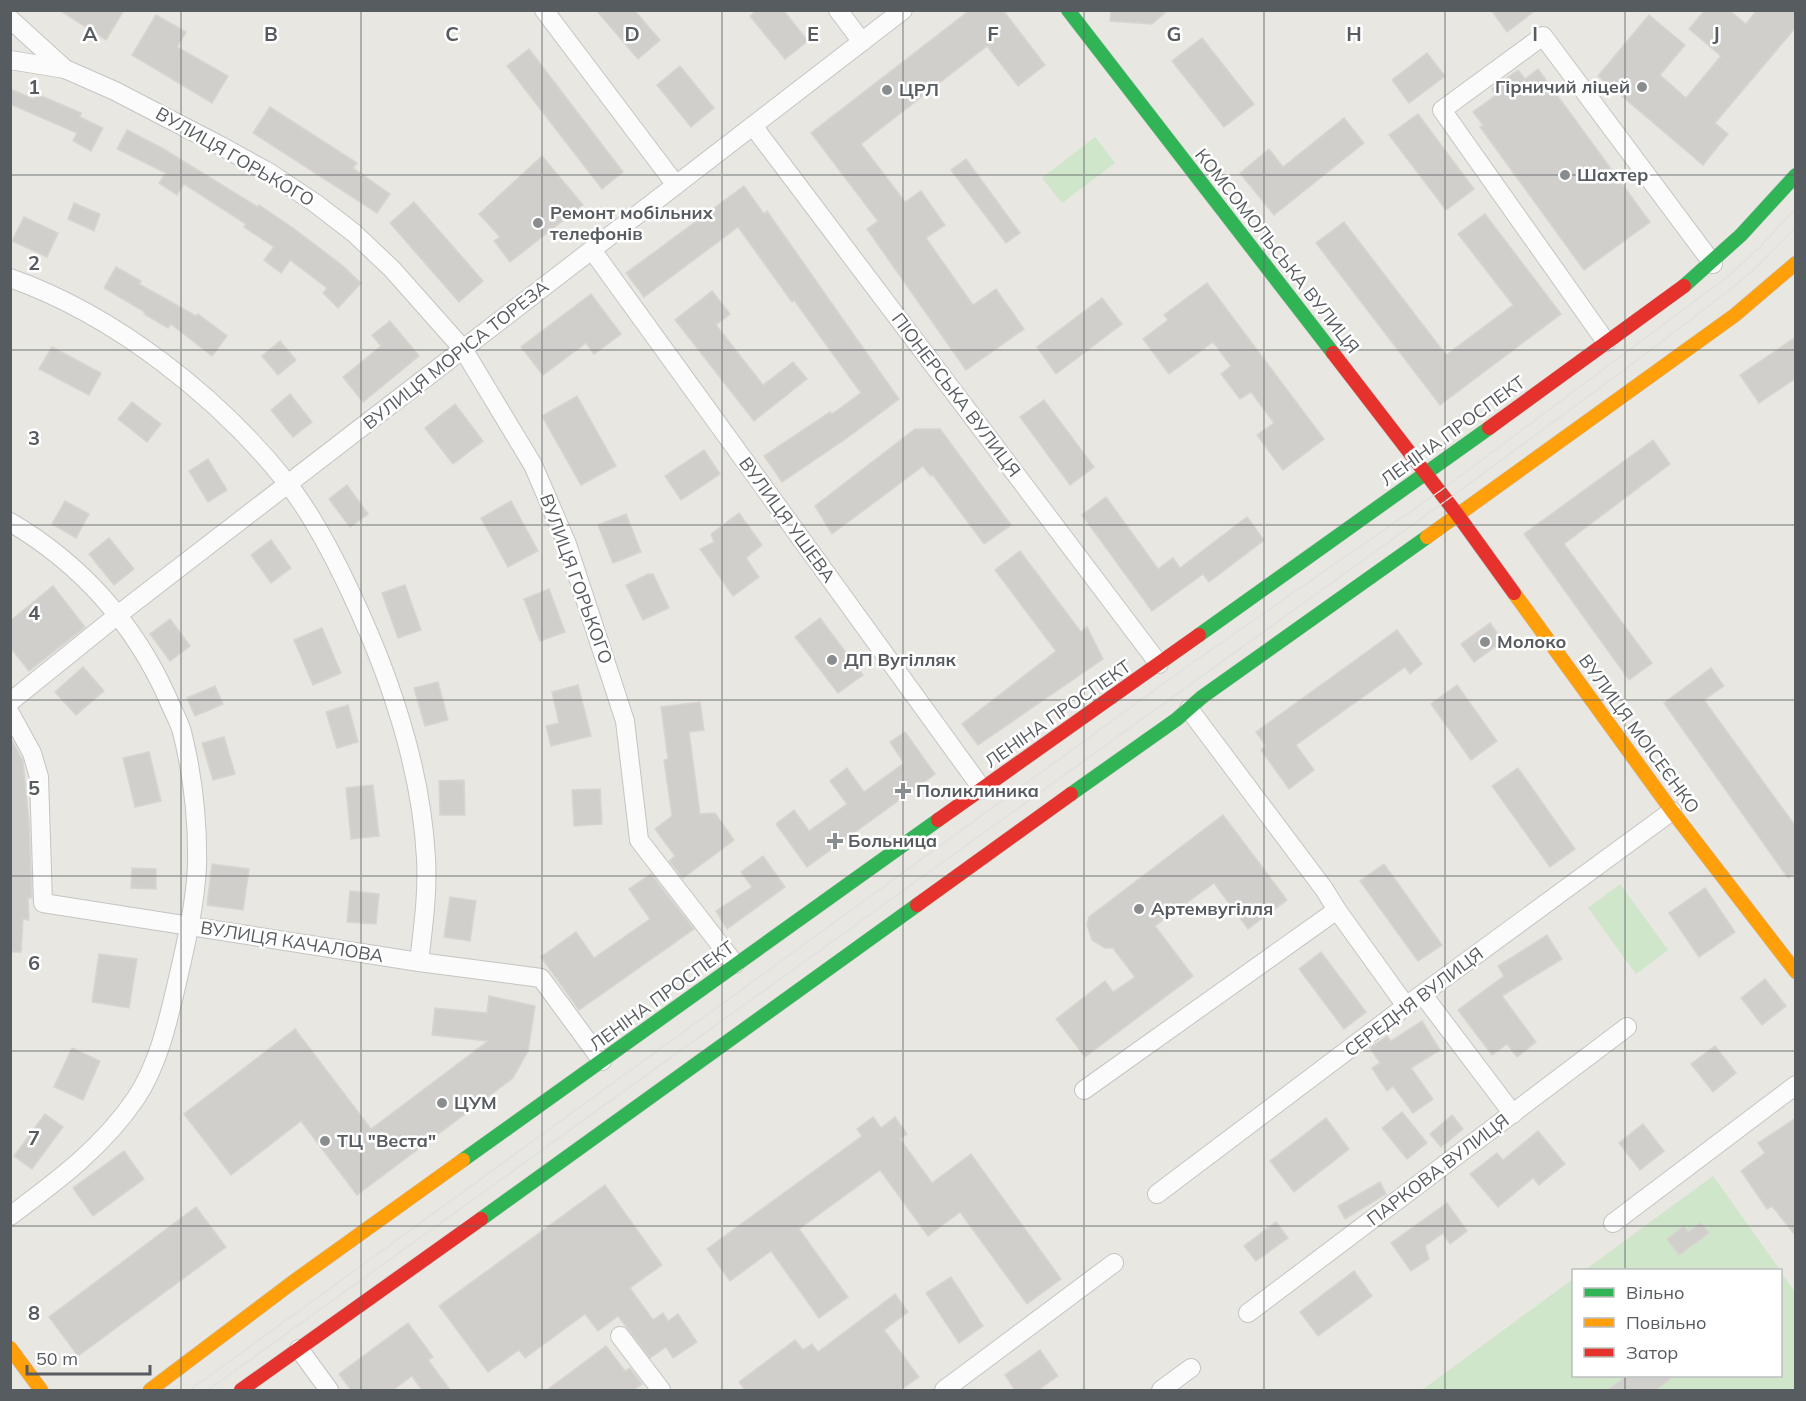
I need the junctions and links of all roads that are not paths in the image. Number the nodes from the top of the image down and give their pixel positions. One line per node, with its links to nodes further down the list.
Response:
1 (544, 10): 11 (street)
2 (838, 10): 6 (street)
3 (903, 10): 6 (street, ВУЛИЦЯ МОРІСА ТОРЕЗА)
4 (1068, 10): 18 (main road, КОМСОМОЛЬСЬКА ВУЛИЦЯ)
5 (10, 19): 8 (street, ВУЛИЦЯ ГОРЬКОГО)
6 (862, 42): 9 (street, ВУЛИЦЯ МОРІСА ТОРЕЗА)
7 (10, 60): 8 (street)
8 (64, 69): 17 (street, ВУЛИЦЯ ГОРЬКОГО)
9 (753, 126): 11 (street, ВУЛИЦЯ МОРІСА ТОРЕЗА); 23 (street, ПІОНЕРСЬКА ВУЛИЦЯ)
10 (1796, 175): 14 (main road, ЛЕНІНА ПРОСПЕКТ)
11 (676, 185): 12 (street, ВУЛИЦЯ МОРІСА ТОРЕЗА)
12 (592, 250): 17 (street, ВУЛИЦЯ МОРІСА ТОРЕЗА); 27 (street, ВУЛИЦЯ УШЕВА)
13 (1796, 263): 20 (main road)
14 (1713, 264): 16 (main road, ЛЕНІНА ПРОСПЕКТ); 16 (street)
15 (10, 278): 19 (street)
16 (1606, 342): 18 (main road, ЛЕНІНА ПРОСПЕКТ)
17 (463, 349): 19 (street, ВУЛИЦЯ МОРІСА ТОРЕЗА); 32 (street, ВУЛИЦЯ ГОРЬКОГО)
18 (1426, 474): 20 (main road, КОМСОМОЛЬСЬКА ВУЛИЦЯ); 23 (main road, ЛЕНІНА ПРОСПЕКТ)
19 (288, 484): 22 (street, ВУЛИЦЯ МОРІСА ТОРЕЗА); 31 (street)
20 (1457, 514): 25 (main road); 28 (main road, ВУЛИЦЯ МОІСЕЄНКО)
21 (10, 522): 22 (street)
22 (119, 614): 24 (street, ВУЛИЦЯ МОРІСА ТОРЕЗА); 30 (street)
23 (1159, 664): 27 (main road, ЛЕНІНА ПРОСПЕКТ)
24 (10, 702)
25 (1189, 709): 29 (street); 48 (main road)
26 (10, 713): 30 (street, ВУЛИЦЯ КАЧАЛОВА)
27 (983, 790): 32 (main road, ЛЕНІНА ПРОСПЕКТ)
28 (1672, 811): 33 (main road, ВУЛИЦЯ МОІСЕЄНКО); 34 (street, СЕРЕДНЯ ВУЛИЦЯ)
29 (1336, 910): 35 (street); 39 (street)
30 (190, 926): 31 (street, ВУЛИЦЯ КАЧАЛОВА); 42 (street)
31 (419, 962): 37 (street, ВУЛИЦЯ КАЧАЛОВА)
32 (735, 964): 37 (main road, ЛЕНІНА ПРОСПЕКТ)
33 (1796, 972)
34 (1423, 995): 35 (street, СЕРЕДНЯ ВУЛИЦЯ); 40 (street)
35 (1406, 1006): 41 (street, СЕРЕДНЯ ВУЛИЦЯ)
36 (1627, 1027): 40 (street, ПАРКОВА ВУЛИЦЯ)
37 (602, 1061): 51 (main road, ЛЕНІНА ПРОСПЕКТ)
38 (1796, 1085): 43 (street)
39 (1084, 1090)
40 (1513, 1114): 45 (street, ПАРКОВА ВУЛИЦЯ)
41 (1157, 1194)
42 (10, 1215)
43 (1613, 1223)
44 (1114, 1263): 55 (street)
45 (1248, 1313)
46 (621, 1336): 54 (street)
47 (10, 1348): 50 (main road)
48 (299, 1349): 52 (main road); 53 (street)
49 (1191, 1368): 56 (street)
50 (41, 1390)
51 (150, 1390)
52 (241, 1390)
53 (329, 1390)
54 (661, 1390)
55 (944, 1390)
56 (1161, 1390)

